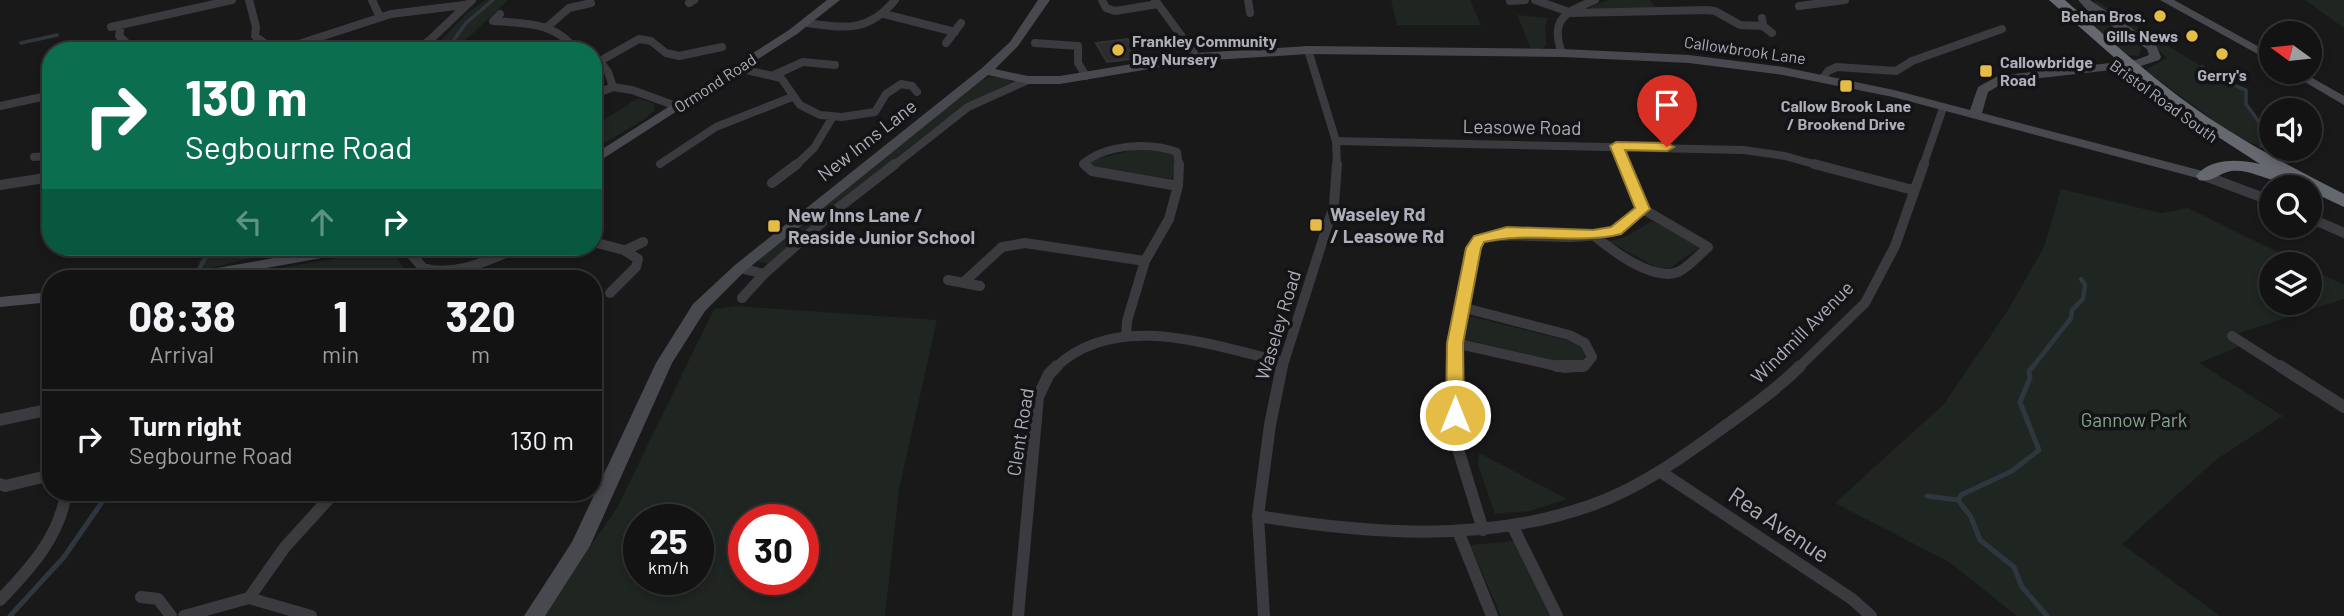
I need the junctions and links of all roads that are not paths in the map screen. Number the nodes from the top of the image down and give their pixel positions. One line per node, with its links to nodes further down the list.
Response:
1 (232, 0): 31 (street)
2 (249, 0): 38 (street)
3 (372, 0): 28 (street)
4 (834, 0): 29 (street, Ormond Road)
5 (895, 0): 27 (street)
6 (1044, 0): 53 (street)
7 (1102, 0): 20 (street)
8 (1248, 0): 24 (street)
9 (1525, 0): 18 (street)
10 (1535, 0): 25 (street)
11 (1595, 0): 25 (street)
12 (1667, 0): 23 (street)
13 (1845, 0): 22 (street)
14 (2040, 0): 70 (highway, Bristol Road South)
15 (2056, 0): 87 (highway, Bristol Road South)
16 (2084, 0): 68 (street)
17 (2166, 0): 46 (street)
18 (1510, 1)
19 (468, 2): 28 (street); 40 (street)
20 (1156, 2): 48 (street)
21 (591, 3): 33 (street)
22 (1799, 6)
23 (1675, 11): 25 (street); 36 (street)
24 (1250, 13)
25 (1572, 13): 47 (street)
26 (500, 14): 33 (street)
27 (884, 14): 29 (street); 35 (street)
28 (379, 15): 39 (street)
29 (806, 23): 52 (street, Ormond Road)
30 (961, 23): 35 (street)
31 (121, 25): 32 (street); 37 (street)
32 (111, 27)
33 (546, 28): 41 (street)
34 (2002, 29): 56 (street)
35 (955, 32): 42 (street)
36 (1772, 33)
37 (125, 42)
38 (263, 42)
39 (302, 42)
40 (426, 42)
41 (567, 42)
42 (946, 43)
43 (1035, 43): 55 (street)
44 (722, 47): 49 (street)
45 (1308, 50): 47 (street, Callowbrook Lane); 48 (street, Callowbrook Lane); 71 (street, Waseley Road)
46 (2259, 52)
47 (1562, 53): 56 (street, Callowbrook Lane)
48 (1197, 57): 55 (street, New Inns Lane)
49 (602, 58)
50 (835, 65): 54 (street)
51 (602, 66): 59 (street)
52 (738, 68): 54 (street); 66 (street, Ormond Road)
53 (986, 71): 57 (street, New Inns Lane); 100 (street, New Inns Lane)
54 (774, 75): 63 (street)
55 (1086, 76): 57 (street, New Inns Lane)
56 (1823, 78): 67 (street, Callowbrook Lane)
57 (1028, 80): 104 (street, New Inns Lane)
58 (2315, 84): 64 (street)
59 (613, 87): 60 (street); 66 (street)
60 (602, 92)
61 (917, 92): 69 (street)
62 (42, 97): 65 (street)
63 (792, 97): 69 (street); 76 (street)
64 (2344, 101)
65 (0, 106)
66 (679, 107): 73 (street, Ormond Road)
67 (1943, 108): 68 (street, Callowbrook Lane); 84 (street, Windmill Avenue)
68 (1974, 117): 77 (street, Callowbrook Lane)
69 (832, 118): 81 (street)
70 (2202, 131): 77 (highway); 79 (highway, Bristol Road South)
71 (1336, 141): 72 (street, Leasowe Road); 116 (street, Waseley Road)
72 (1616, 146): 84 (street, Leasowe Road); 88 (street)
73 (602, 155)
74 (34, 157): 75 (street)
75 (42, 157)
76 (660, 164)
77 (2211, 171): 78 (highway); 85 (street, Callowbrook Lane)
78 (2270, 175)
79 (2277, 175)
80 (42, 178): 82 (street)
81 (772, 183)
82 (0, 185)
83 (1178, 186): 83 (street); 99 (street)
84 (1913, 190): 120 (street, Windmill Avenue)
85 (2259, 195)
86 (2322, 199): 89 (highway)
87 (2344, 201)
88 (1643, 209): 92 (street); 92 (street)
89 (2344, 210)
90 (2322, 223): 91 (street)
91 (2344, 233)
92 (1593, 235): 112 (street)
93 (643, 242): 95 (street)
94 (602, 244): 95 (street)
95 (626, 250): 108 (street)
96 (309, 256): 101 (street)
97 (413, 256): 102 (street)
98 (496, 256): 103 (street)
99 (1145, 261): 106 (street); 114 (street)
100 (740, 268): 104 (street); 123 (street, New Inns Lane)
101 (232, 270)
102 (432, 270)
103 (445, 270)
104 (764, 274): 110 (street, New Inns Lane)
105 (948, 280): 106 (street)
106 (964, 282): 107 (street)
107 (979, 286)
108 (610, 293)
109 (42, 298): 111 (street)
110 (743, 298)
111 (0, 302)
112 (1461, 307): 115 (street); 115 (street)
113 (2232, 336): 117 (street)
114 (1126, 337): 116 (street, Clent Road); 139 (street, Clent Road)
115 (1455, 343): 129 (street)
116 (1283, 362): 127 (street, Waseley Road)
117 (2344, 407)
118 (42, 411): 119 (street)
119 (0, 420)
120 (1661, 471): 128 (street, Windmill Avenue); 143 (street, Rea Avenue)
121 (42, 477): 122 (street)
122 (0, 484)
123 (602, 498)
124 (66, 501): 131 (street)
125 (327, 501): 133 (street)
126 (601, 501): 138 (street, New Inns Lane)
127 (1258, 516): 130 (street, Windmill Avenue); 140 (street, Waseley Road)
128 (1513, 527): 129 (street, Windmill Avenue); 142 (street)
129 (1483, 530): 130 (street, Windmill Avenue)
130 (1458, 531): 141 (street)
131 (7, 587): 134 (street)
132 (141, 597): 135 (street)
133 (249, 598): 136 (street); 137 (street)
134 (0, 600)
135 (171, 616)
136 (184, 616)
137 (311, 616)
138 (534, 616)
139 (1018, 616)
140 (1264, 616)
141 (1492, 616)
142 (1557, 616)
143 (1871, 616)

